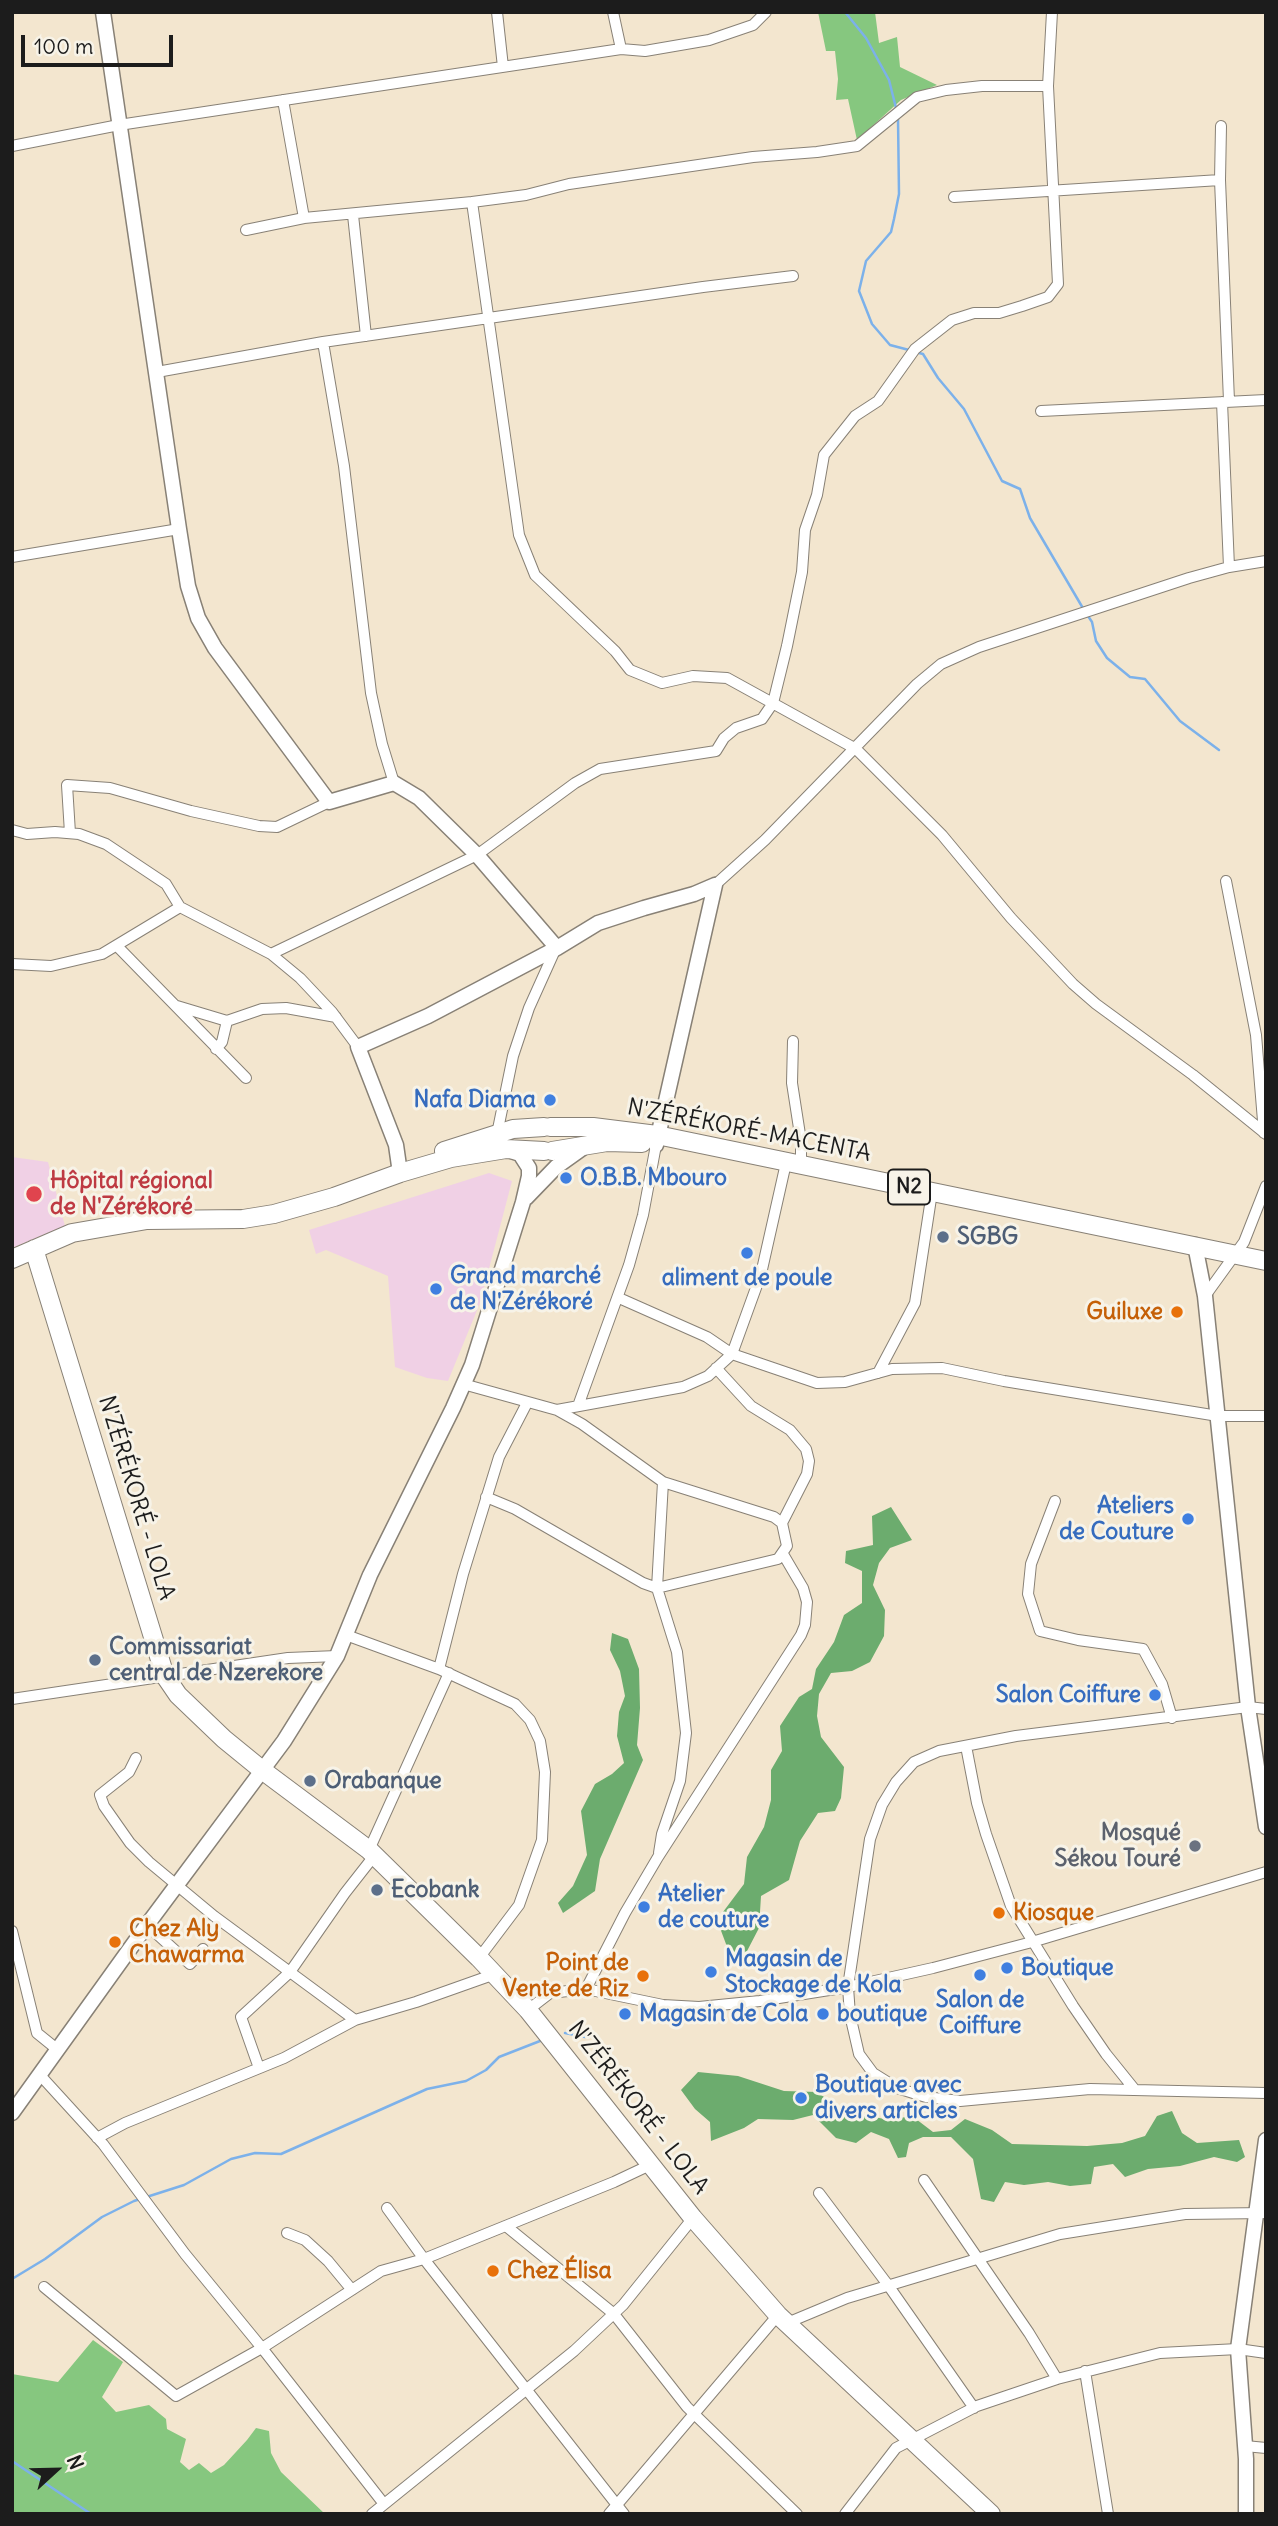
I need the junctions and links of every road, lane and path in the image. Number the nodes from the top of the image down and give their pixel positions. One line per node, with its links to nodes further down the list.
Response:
1 (103, 12): 10 (street)
2 (497, 12): 7 (street)
3 (613, 12): 6 (street)
4 (766, 12): 6 (street)
5 (1052, 12): 8 (street)
6 (621, 49): 7 (street)
7 (503, 67): 9 (street)
8 (1048, 86): 14 (street); 16 (street)
9 (284, 100): 10 (street); 18 (street)
10 (119, 125): 12 (street); 24 (street)
11 (1221, 126): 13 (street)
12 (12, 146)
13 (1220, 180): 14 (street); 26 (street)
14 (1054, 190): 15 (street); 32 (street)
15 (954, 197)
16 (472, 202): 17 (street); 21 (street)
17 (353, 215): 18 (street); 22 (street)
18 (304, 218): 19 (street)
19 (246, 230)
20 (793, 276): 21 (street)
21 (488, 319): 22 (street); 32 (street)
22 (366, 336): 23 (street)
23 (323, 342): 24 (street); 34 (street)
24 (157, 372): 28 (street)
25 (1266, 400): 26 (street)
26 (1226, 402): 27 (street); 31 (street)
27 (1041, 411)
28 (179, 529): 29 (street); 35 (street)
29 (12, 556)
30 (1266, 561): 31 (street)
31 (1230, 567): 33 (street)
32 (773, 703): 33 (street); 38 (street)
33 (856, 749): 40 (street); 55 (street)
34 (394, 783): 35 (street); 38 (street)
35 (329, 802): 37 (street)
36 (12, 830): 37 (street)
37 (70, 833): 41 (street)
38 (477, 855): 43 (street); 44 (street)
39 (1226, 881): 55 (street)
40 (715, 884): 43 (street); 56 (street)
41 (180, 907): 42 (street); 44 (street)
42 (117, 946): 45 (street); 46 (street)
43 (557, 948): 50 (street); 54 (street)
44 (271, 954): 47 (street)
45 (12, 964)
46 (174, 1005): 48 (street); 51 (street)
47 (335, 1017): 48 (street); 50 (street)
48 (227, 1021): 51 (street)
49 (793, 1041): 60 (street)
50 (358, 1048): 61 (street)
51 (216, 1049): 52 (street)
52 (246, 1078)
53 (547, 1127): 54 (highway, N2); 56 (highway, N'ZÉRÉKORÉ-MACENTA / N2); 59 (highway)
54 (497, 1134): 61 (highway, N2)
55 (1265, 1134)
56 (657, 1140): 57 (highway, N2); 60 (highway, N2); 72 (street)
57 (588, 1145): 59 (highway, N2); 64 (street)
58 (506, 1149): 59 (highway, N2); 61 (highway, N2); 64 (street)
59 (548, 1151)
60 (791, 1167): 63 (highway, N2); 73 (street)
61 (400, 1173): 65 (highway, N2)
62 (1266, 1186): 68 (street)
63 (931, 1197): 66 (highway, N2); 75 (street)
64 (523, 1202): 76 (street)
65 (34, 1249): 67 (highway); 91 (highway, N'ZÉRÉKORÉ - LOLA)
66 (1195, 1250): 68 (highway, N2); 71 (street)
67 (12, 1259)
68 (1232, 1259): 69 (highway, N2); 70 (highway, N2); 71 (street)
69 (1266, 1261)
70 (1266, 1272)
71 (1205, 1296): 80 (street)
72 (619, 1298): 73 (street); 78 (street)
73 (732, 1354): 74 (street); 75 (street)
74 (716, 1368): 78 (street); 85 (street)
75 (878, 1373): 80 (street)
76 (463, 1384): 77 (street); 88 (street)
77 (527, 1403): 79 (street); 83 (street)
78 (578, 1406): 79 (street)
79 (557, 1410): 82 (street)
80 (1218, 1416): 81 (street); 93 (street)
81 (1266, 1416)
82 (663, 1482): 85 (street); 87 (street)
83 (486, 1497): 87 (street); 90 (street)
84 (1055, 1501): 95 (street)
85 (782, 1523): 86 (street)
86 (783, 1554): 87 (street); 101 (street)
87 (657, 1588): 101 (street)
88 (346, 1634): 89 (street); 90 (street)
89 (337, 1656): 91 (street); 98 (street)
90 (444, 1671): 100 (street); 108 (street)
91 (165, 1676): 92 (street); 98 (highway, N'ZÉRÉKORÉ - LOLA)
92 (12, 1699)
93 (1248, 1707): 94 (street); 95 (street); 99 (street)
94 (1266, 1709)
95 (1172, 1718): 96 (street)
96 (966, 1746): 106 (street); 111 (street)
97 (136, 1758): 103 (street)
98 (261, 1770): 100 (highway, N'ZÉRÉKORÉ - LOLA); 103 (street)
99 (1266, 1827)
100 (371, 1853): 108 (highway, N'ZÉRÉKORÉ - LOLA); 109 (street)
101 (658, 1857): 112 (street)
102 (1266, 1872): 106 (street)
103 (176, 1885): 104 (street); 109 (street)
104 (147, 1925): 107 (street); 115 (street)
105 (12, 1931): 115 (street)
106 (1032, 1942): 111 (street); 118 (street)
107 (203, 1949)
108 (479, 1958): 110 (highway, N'ZÉRÉKORÉ - LOLA)
109 (290, 1972): 114 (street); 116 (street)
110 (495, 1975): 113 (highway, N'ZÉRÉKORÉ - LOLA); 114 (street)
111 (848, 1987): 112 (street); 118 (street)
112 (586, 1989): 113 (street)
113 (528, 2010): 123 (highway, N'ZÉRÉKORÉ - LOLA)
114 (355, 2020): 116 (street)
115 (58, 2050): 117 (street)
116 (259, 2068): 121 (street)
117 (40, 2075): 120 (street); 121 (street)
118 (1135, 2090): 119 (street)
119 (1266, 2093)
120 (14, 2107)
121 (97, 2138): 138 (street)
122 (1266, 2140): 127 (street)
123 (650, 2165): 128 (highway, N'ZÉRÉKORÉ - LOLA); 129 (street)
124 (924, 2180): 131 (street)
125 (819, 2193): 133 (street)
126 (387, 2208): 132 (street)
127 (1261, 2212): 131 (street); 139 (street)
128 (693, 2218): 136 (street); 137 (highway, N'ZÉRÉKORÉ - LOLA)
129 (506, 2226): 132 (street); 136 (street)
130 (287, 2233): 135 (street)
131 (976, 2258): 133 (street); 142 (street)
132 (424, 2259): 135 (street); 143 (street)
133 (888, 2285): 137 (street); 144 (street)
134 (44, 2287): 138 (street)
135 (352, 2290): 138 (street)
136 (614, 2314): 143 (street); 145 (street)
137 (782, 2319): 145 (street); 146 (highway, N'ZÉRÉKORÉ - LOLA)
138 (262, 2347): 149 (street)
139 (1238, 2349): 140 (street); 141 (street); 147 (street)
140 (1266, 2353)
141 (1085, 2371): 142 (street); 157 (street)
142 (1057, 2379): 144 (street)
143 (527, 2389): 149 (street); 150 (street)
144 (974, 2408): 146 (street)
145 (694, 2414): 150 (street); 154 (street)
146 (911, 2440): 155 (street); 156 (highway, N'ZÉRÉKORÉ - LOLA)
147 (1245, 2446): 148 (street); 158 (street)
148 (1266, 2448)
149 (384, 2504): 151 (street)
150 (617, 2505): 152 (street); 153 (street)
151 (372, 2514)
152 (609, 2514)
153 (624, 2514)
154 (797, 2514)
155 (845, 2514)
156 (991, 2514)
157 (1108, 2514)
158 (1246, 2514)

